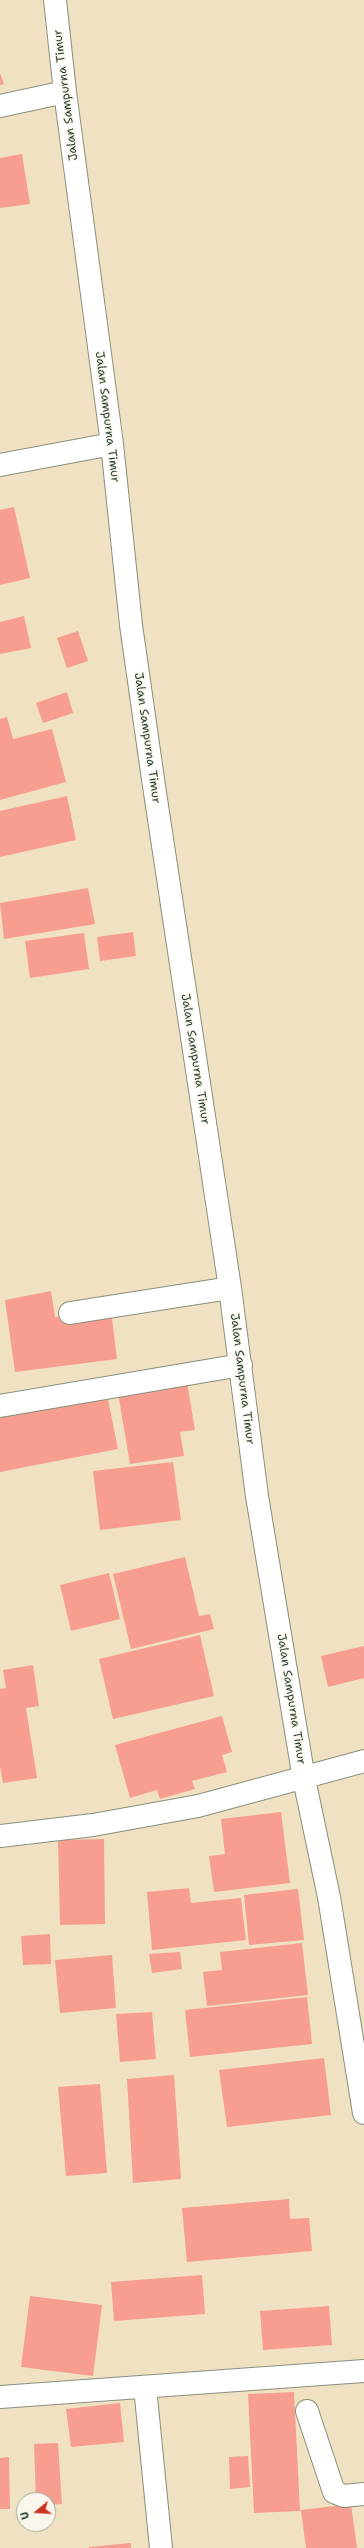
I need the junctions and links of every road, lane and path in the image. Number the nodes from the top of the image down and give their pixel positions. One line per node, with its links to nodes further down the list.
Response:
1 (55, 0): 2 (street, Jalan Sampurna Timur)
2 (65, 92): 3 (street); 4 (street, Jalan Sampurna Timur)
3 (0, 106)
4 (112, 444): 5 (street); 6 (street, Jalan Sampurna Timur)
5 (0, 465)
6 (230, 1288): 7 (street); 8 (street, Jalan Sampurna Timur)
7 (70, 1313)
8 (241, 1365): 9 (street); 11 (street, Jalan Sampurna Timur)
9 (0, 1406)
10 (364, 1761): 11 (street)
11 (304, 1779): 12 (street); 13 (street, Jalan Sampurna Timur)
12 (0, 1836)
13 (364, 2113)
14 (364, 2371): 15 (street)
15 (145, 2387): 16 (street); 19 (street)
16 (0, 2397)
17 (307, 2412): 18 (street)
18 (364, 2494)
19 (161, 2548)

